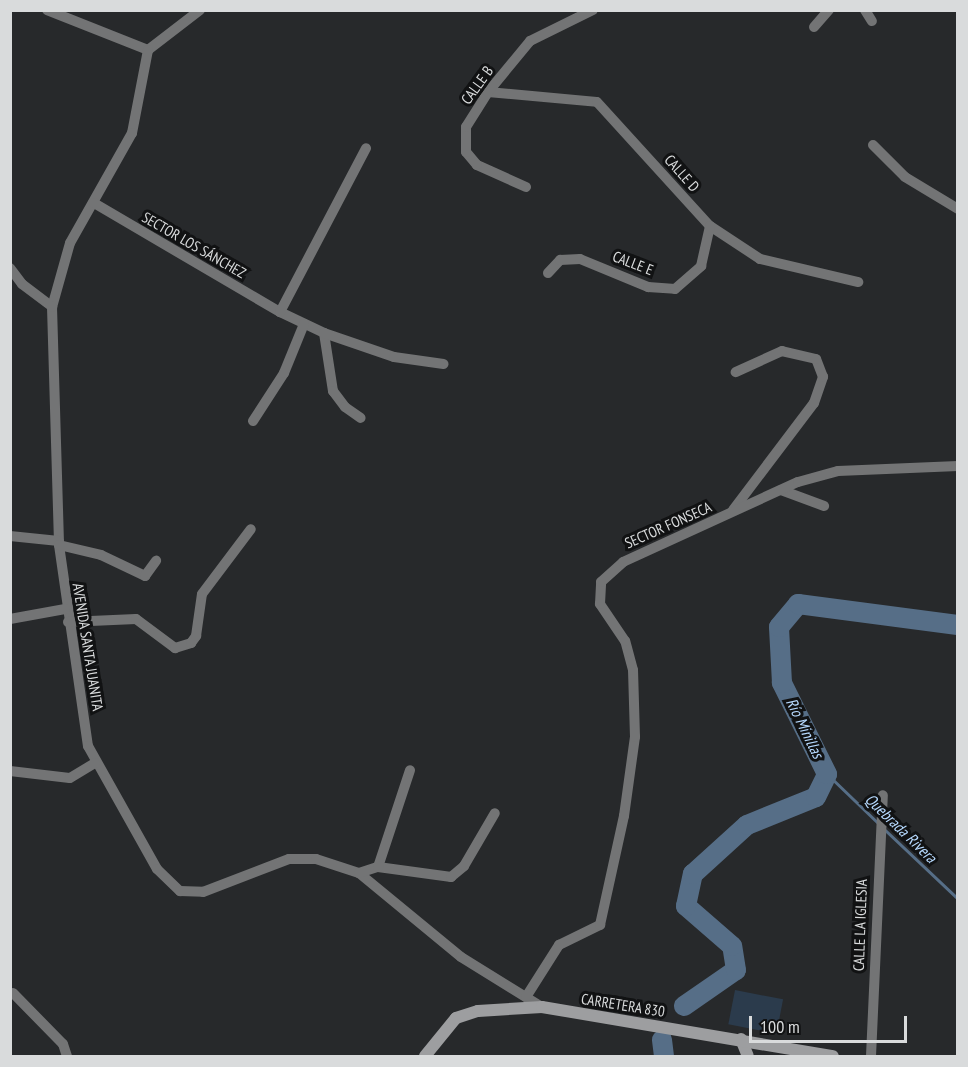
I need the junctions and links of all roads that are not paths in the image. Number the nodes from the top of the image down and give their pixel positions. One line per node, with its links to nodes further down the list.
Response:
1 (48, 10): 8 (street)
2 (200, 10): 8 (street)
3 (592, 10): 9 (street, CALLE B)
4 (829, 10): 7 (street)
5 (865, 10): 6 (street)
6 (872, 21)
7 (814, 27)
8 (148, 50): 13 (street, AVENIDA SANTA JUANITA)
9 (488, 92): 12 (street, CALLE B); 15 (street, CALLE D)
10 (873, 145): 14 (street)
11 (366, 148): 20 (street)
12 (526, 187)
13 (93, 203): 19 (street, AVENIDA SANTA JUANITA); 20 (street, SECTOR LOS SÁNCHEZ)
14 (957, 209)
15 (710, 226): 17 (street, CALLE E); 18 (street, CALLE D)
16 (10, 268): 19 (street)
17 (548, 273)
18 (858, 282)
19 (52, 307): 33 (street, AVENIDA SANTA JUANITA)
20 (280, 312): 21 (street, SECTOR LOS SÁNCHEZ)
21 (304, 324): 22 (street, SECTOR LOS SÁNCHEZ); 26 (street)
22 (324, 333): 23 (street, SECTOR LOS SÁNCHEZ); 25 (street)
23 (444, 364)
24 (736, 372): 30 (street)
25 (361, 418)
26 (254, 421)
27 (957, 466): 28 (street, SECTOR FONSECA)
28 (781, 490): 29 (street); 30 (street, SECTOR FONSECA)
29 (824, 506)
30 (730, 513): 46 (street, SECTOR FONSECA)
31 (251, 529): 37 (street)
32 (10, 536): 33 (street)
33 (59, 543): 34 (street); 35 (street, AVENIDA SANTA JUANITA)
34 (156, 561)
35 (65, 609): 36 (street); 37 (street, AVENIDA SANTA JUANITA)
36 (10, 619)
37 (68, 622): 38 (street, AVENIDA SANTA JUANITA)
38 (95, 763): 40 (street); 44 (street, AVENIDA SANTA JUANITA)
39 (410, 770): 43 (street)
40 (10, 771)
41 (883, 795): 53 (street, CALLE LA IGLESIA)
42 (495, 813): 43 (street)
43 (378, 867): 44 (street)
44 (360, 873): 46 (street, AVENIDA SANTA JUANITA)
45 (13, 993): 49 (street)
46 (526, 997): 47 (street, AVENIDA SANTA JUANITA)
47 (542, 1007): 48 (street, CARRETERA 830); 50 (street, CARRETERA 830)
48 (741, 1039): 51 (street); 52 (street, CARRETERA 830)
49 (67, 1056)
50 (425, 1056)
51 (748, 1056)
52 (833, 1056)
53 (870, 1056)

